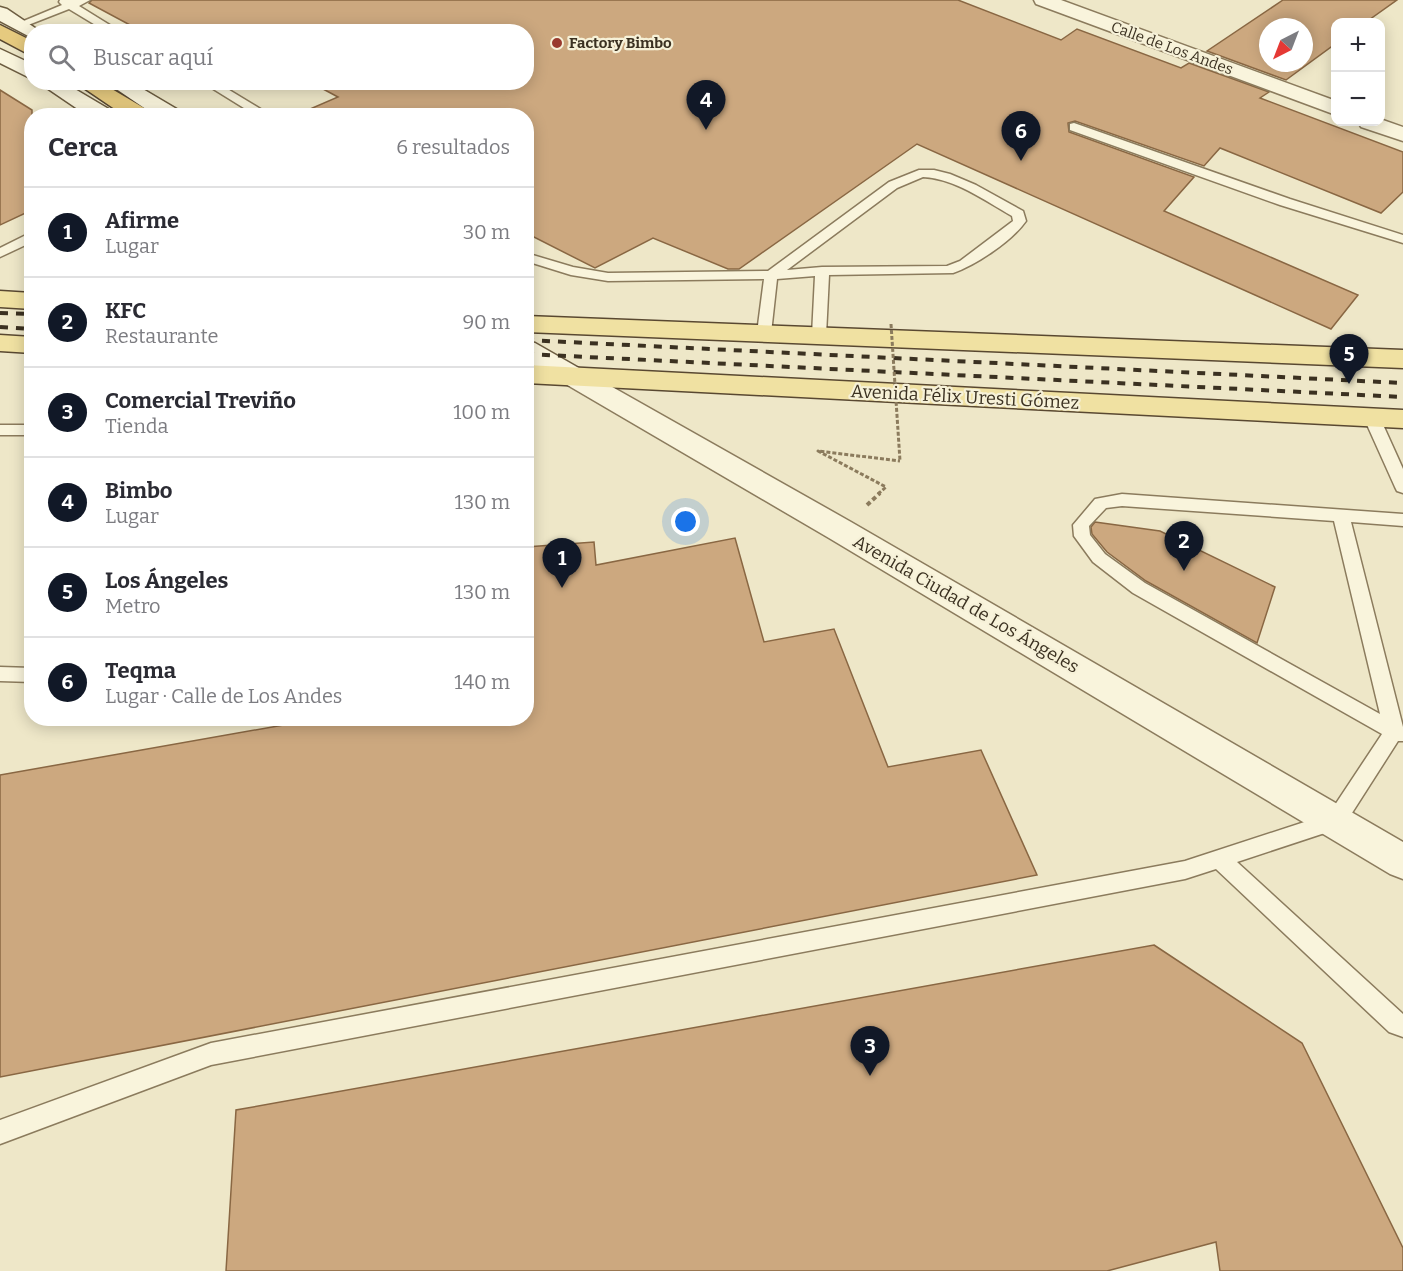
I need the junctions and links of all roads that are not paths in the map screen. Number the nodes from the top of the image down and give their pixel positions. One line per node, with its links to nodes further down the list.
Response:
1 (85, 0): 3 (lane)
2 (1043, 0): 20 (street, Calle de Los Andes)
3 (65, 3): 5 (lane); 6 (lane)
4 (0, 13): 7 (street)
5 (32, 24)
6 (102, 24)
7 (24, 27)
8 (0, 31): 9 (highway)
9 (24, 45)
10 (0, 55): 11 (street)
11 (24, 68)
12 (61, 90): 16 (street)
13 (98, 90): 17 (highway)
14 (130, 90): 18 (street)
15 (221, 90): 19 (lane)
16 (91, 108)
17 (128, 108)
18 (159, 108)
19 (252, 108)
20 (1331, 108)
21 (1380, 126): 23 (street)
22 (1074, 127): 24 (lane)
23 (1403, 134)
24 (1403, 239)
25 (24, 240): 26 (lane)
26 (0, 253)
27 (534, 259): 29 (lane)
28 (822, 271): 29 (lane); 29 (lane); 34 (lane)
29 (771, 275): 33 (lane)
30 (0, 299): 31 (main road)
31 (24, 300)
32 (534, 324): 33 (main road)
33 (764, 333): 34 (main road)
34 (819, 335): 38 (main road)
35 (0, 343): 36 (main road)
36 (24, 344)
37 (534, 354): 40 (street, Avenida Ciudad de Los Ángeles)
38 (1403, 359)
39 (534, 374): 40 (main road, Avenida Félix Uresti Gómez)
40 (574, 377): 41 (main road, Avenida Félix Uresti Gómez); 51 (street, Avenida Ciudad de Los Ángeles)
41 (1372, 418): 42 (main road, Avenida Félix Uresti Gómez); 45 (lane)
42 (1403, 419)
43 (0, 430): 44 (lane)
44 (24, 430)
45 (1403, 487)
46 (1341, 514): 47 (lane); 50 (lane); 50 (lane)
47 (1403, 520)
48 (0, 674): 49 (lane)
49 (24, 675)
50 (1399, 734): 51 (lane)
51 (1336, 821): 52 (lane); 53 (street, Avenida Ciudad de Los Ángeles)
52 (1219, 859): 54 (lane); 55 (lane)
53 (1403, 862)
54 (1403, 1026)
55 (0, 1132)

